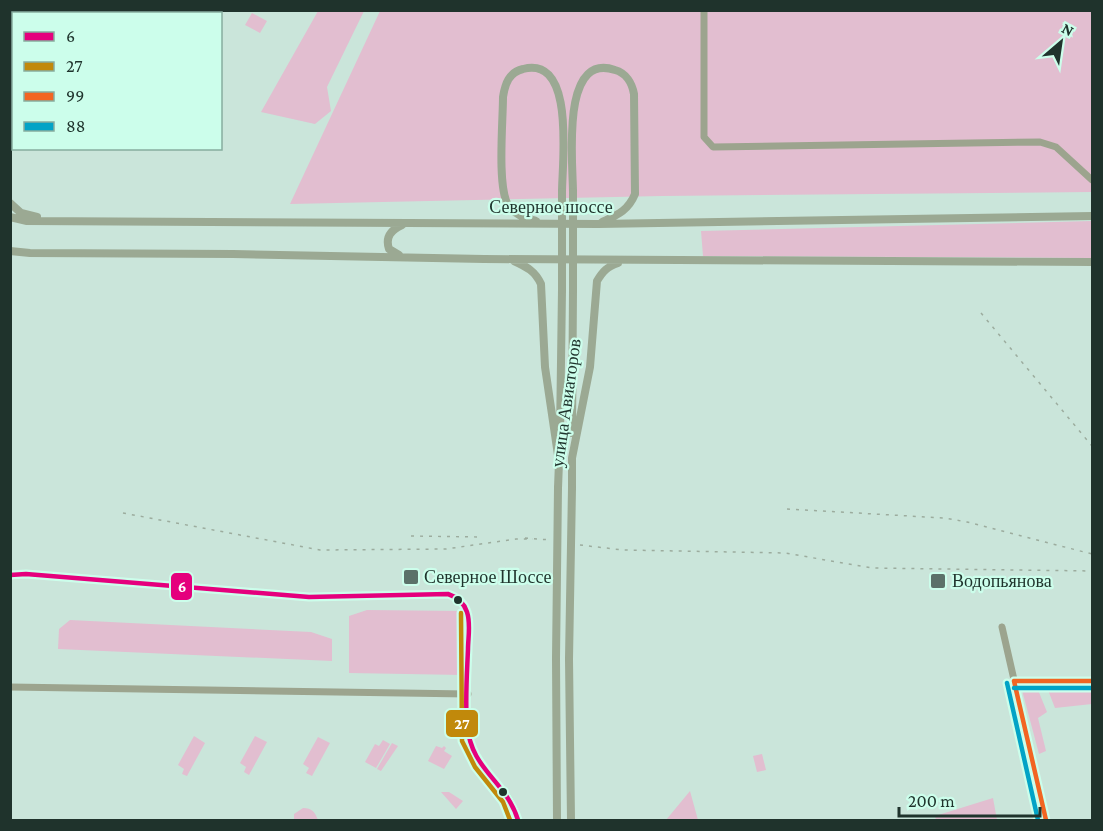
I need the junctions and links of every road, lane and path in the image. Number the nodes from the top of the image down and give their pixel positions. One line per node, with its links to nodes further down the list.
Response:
1 (704, 10): 2 (street)
2 (1092, 180)
3 (10, 203): 6 (main road)
4 (1092, 216): 9 (main road, Северное шоссе)
5 (10, 217): 6 (main road, Северное шоссе)
6 (53, 220): 7 (main road, Северное шоссе)
7 (405, 224): 8 (main road, Северное шоссе); 11 (main road)
8 (548, 224): 9 (main road, Северное шоссе); 16 (main road, bridge)
9 (598, 224): 15 (main road, bridge)
10 (10, 251): 11 (main road)
11 (406, 257): 12 (main road)
12 (511, 260): 13 (main road); 16 (main road, улица Авиаторов)
13 (627, 260): 14 (main road); 15 (main road, улица Авиаторов)
14 (1092, 262)
15 (573, 458): 25 (main road, улица Авиаторов, bridge)
16 (559, 462): 24 (main road, улица Авиаторов, bridge)
17 (10, 575): 22 (street)
18 (1002, 627): 19 (street)
19 (1014, 681): 20 (street); 26 (street)
20 (1092, 681)
21 (10, 687): 22 (street)
22 (468, 694): 23 (street)
23 (517, 817)
24 (557, 820)
25 (571, 820)
26 (1047, 820)

